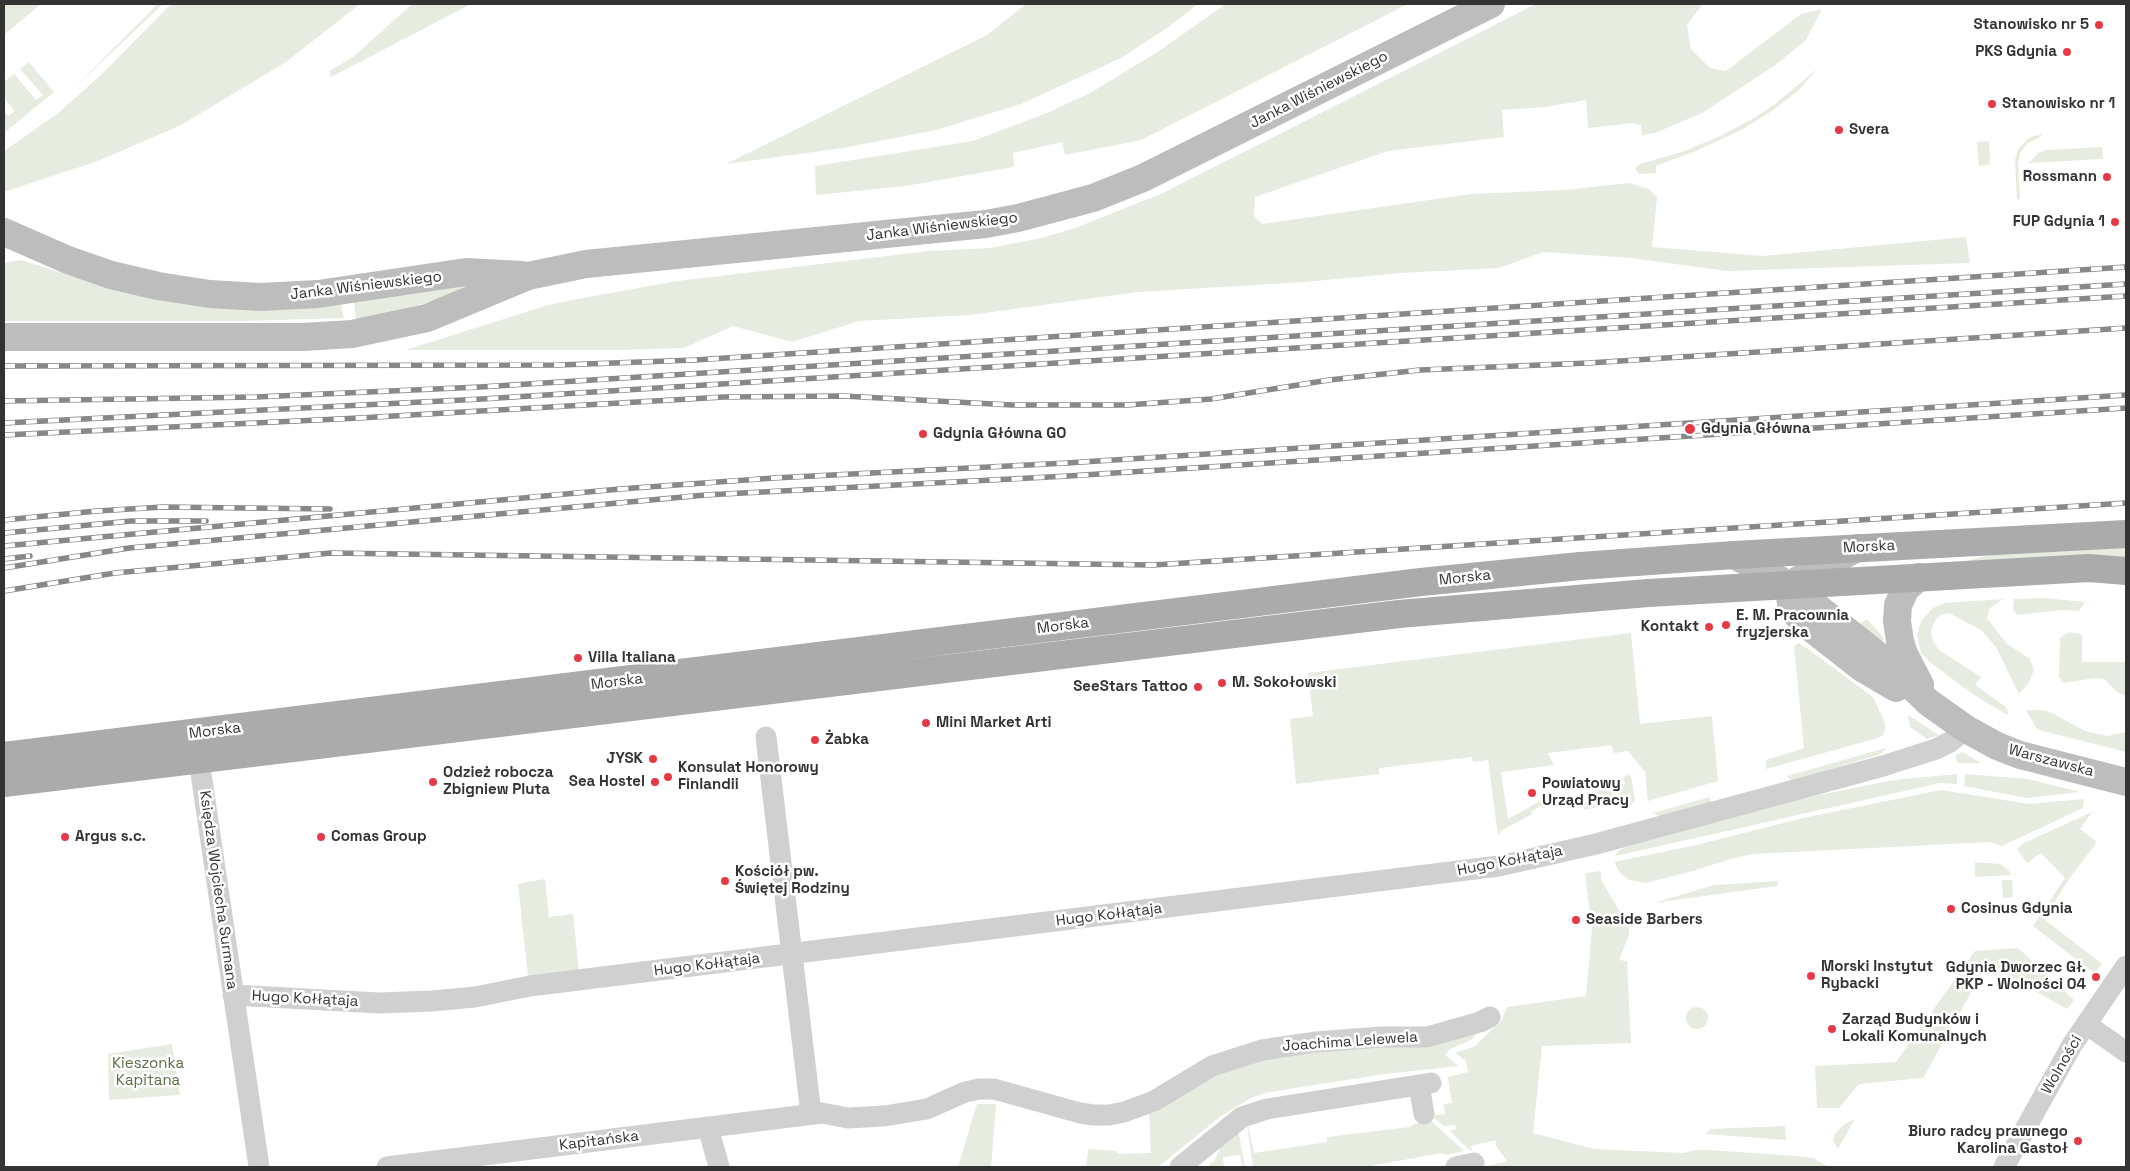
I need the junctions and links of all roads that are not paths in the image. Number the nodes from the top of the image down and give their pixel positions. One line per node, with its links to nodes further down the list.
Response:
1 (1491, 4): 3 (main road, Janka Wiśniewskiego)
2 (4, 232): 3 (main road, Janka Wiśniewskiego)
3 (528, 276): 4 (main road, Janka Wiśniewskiego)
4 (4, 337)
5 (2126, 534): 6 (main road, Morska)
6 (1858, 548): 7 (main road, Morska); 10 (main road)
7 (1734, 555): 10 (main road, Warszawska); 14 (main road, Morska)
8 (2126, 571): 9 (main road, Morska)
9 (1919, 577): 10 (main road, Morska); 11 (main road, Warszawska)
10 (1789, 585): 11 (main road, Warszawska); 15 (main road, Morska)
11 (1928, 702): 12 (main road, Warszawska)
12 (1966, 729): 16 (main road, Warszawska); 18 (street, Hugo Kołłątaja)
13 (766, 738): 18 (street)
14 (4, 756)
15 (199, 760): 17 (main road, Morska); 20 (street, Księdza Wojciecha Surmana)
16 (2126, 782)
17 (4, 783)
18 (792, 954): 20 (street, Hugo Kołłątaja); 24 (street)
19 (2126, 966): 22 (street, Wolności)
20 (233, 995): 27 (street, Księdza Wojciecha Surmana)
21 (1490, 1017): 24 (street, Joachima Lelewela)
22 (2086, 1024): 23 (street); 31 (street, Wolności)
23 (2126, 1052)
24 (811, 1114): 26 (street, Kapitańska)
25 (1424, 1114): 30 (street)
26 (708, 1127): 28 (street, Kapitańska); 29 (street)
27 (259, 1167)
28 (386, 1167)
29 (719, 1167)
30 (1180, 1167)
31 (2004, 1167)

